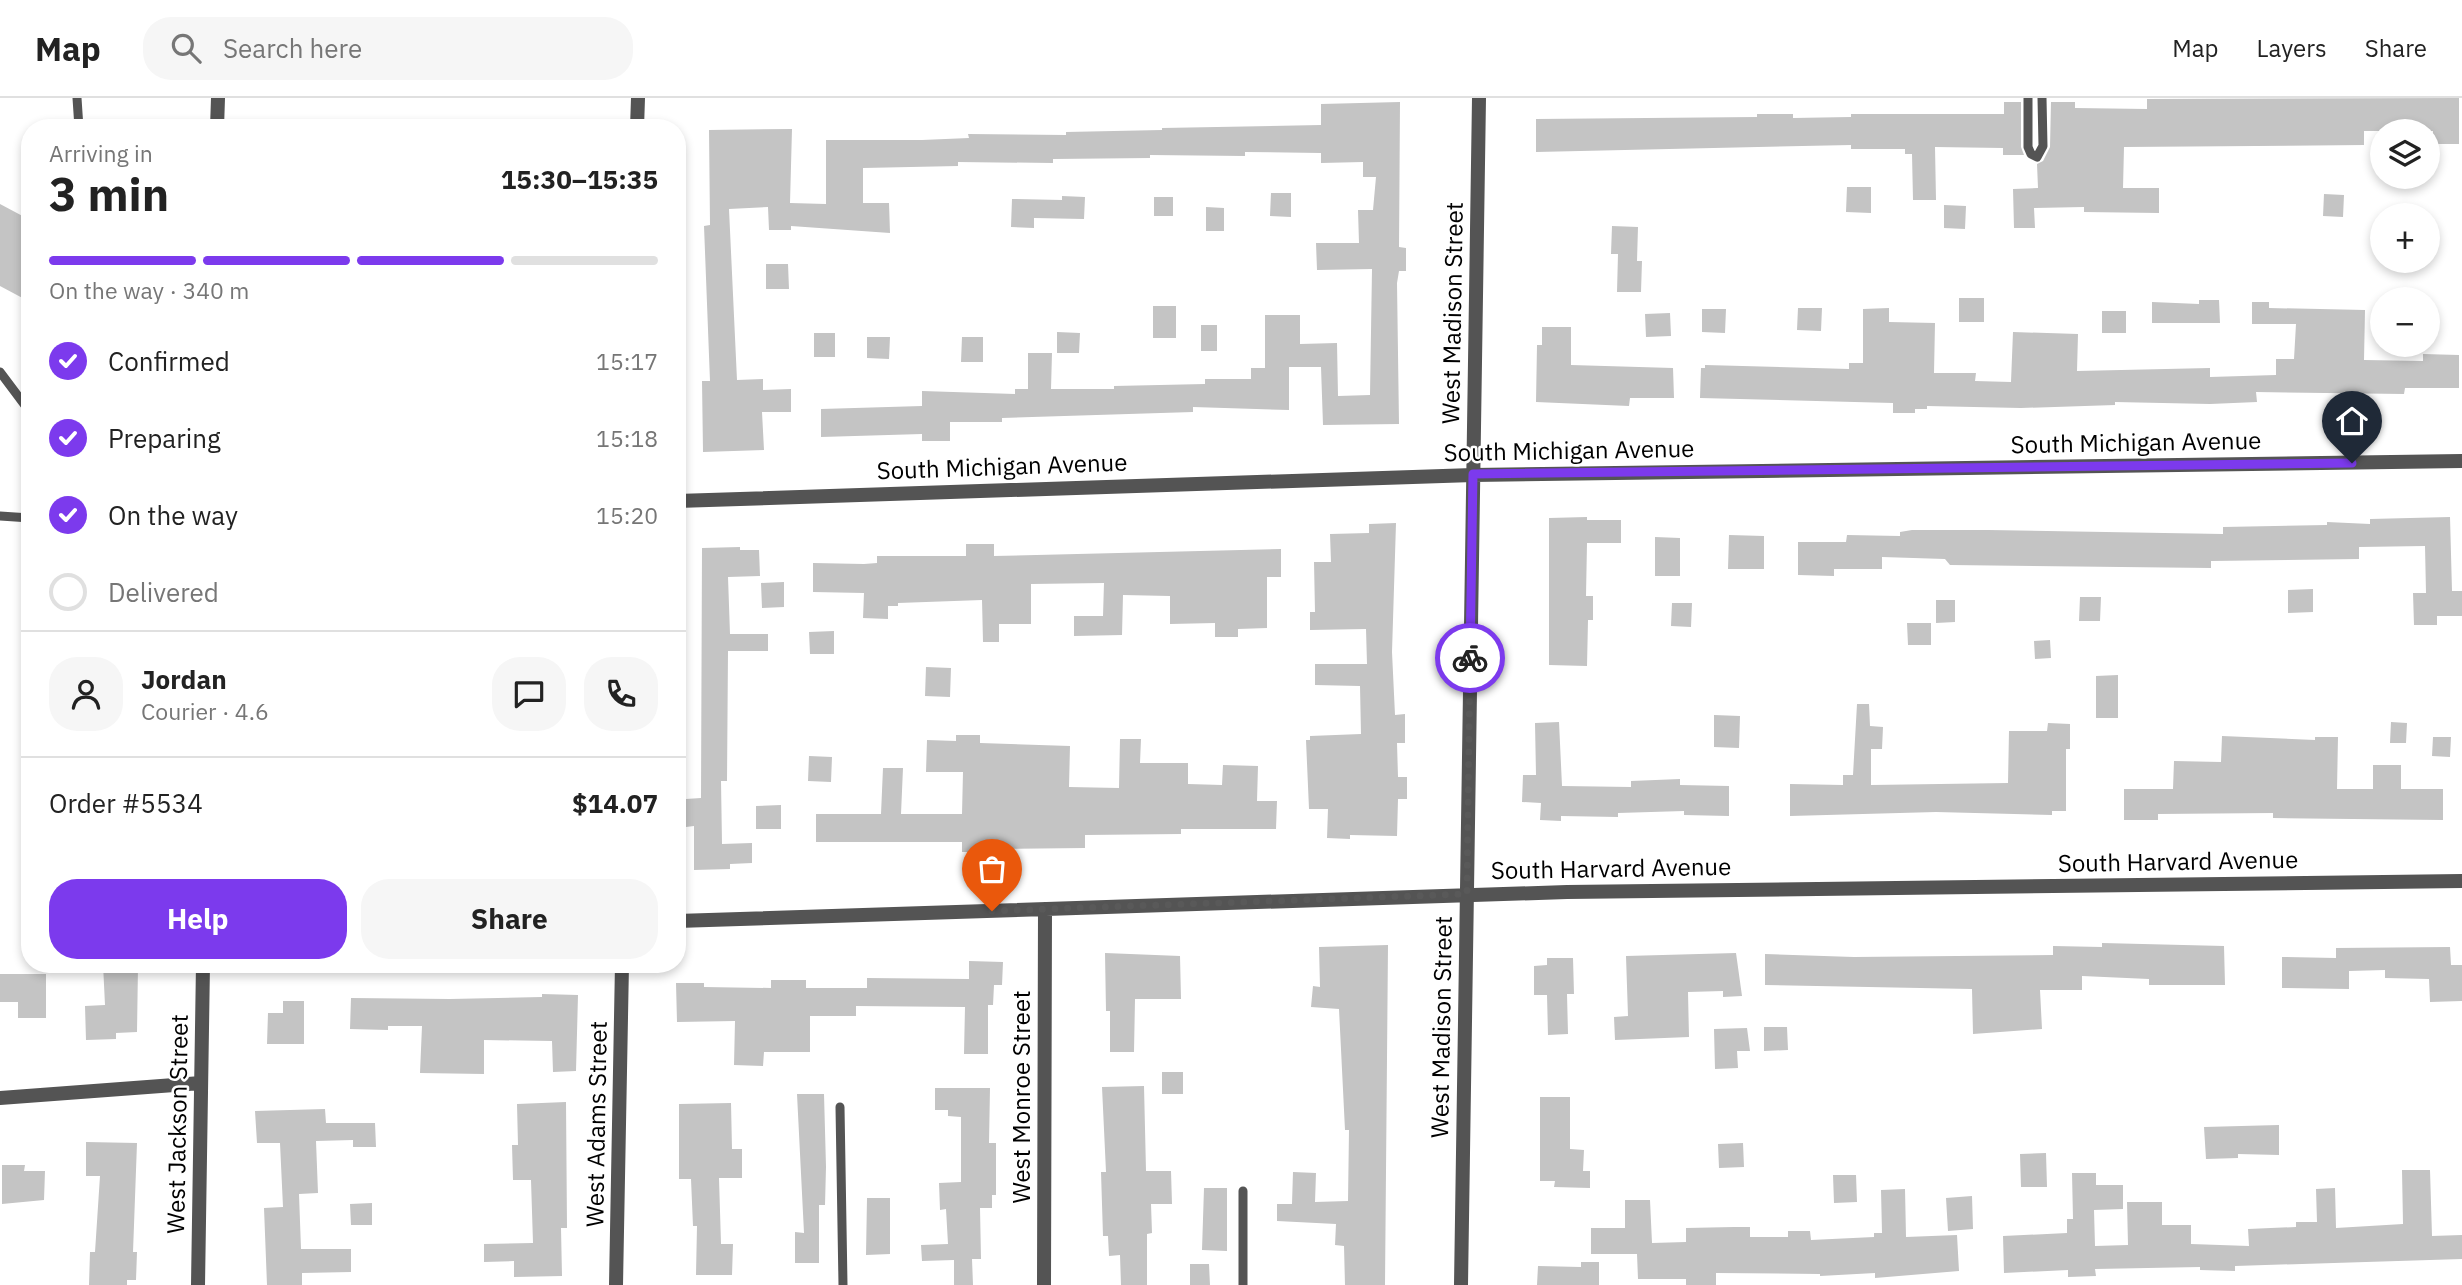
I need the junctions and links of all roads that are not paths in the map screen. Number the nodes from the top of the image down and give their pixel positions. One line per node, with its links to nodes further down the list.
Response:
1 (77, 98): 8 (lane)
2 (218, 98): 3 (street); 9 (street)
3 (226, 98)
4 (638, 98): 10 (street)
5 (1479, 98): 14 (street, West Madison Street)
6 (2028, 98): 7 (lane)
7 (2042, 98)
8 (78, 119)
9 (217, 119)
10 (637, 119)
11 (0, 372): 12 (lane)
12 (21, 400)
13 (2462, 461): 14 (street, South Michigan Avenue)
14 (1473, 474): 15 (street, South Michigan Avenue); 19 (street, West Madison Street)
15 (686, 501)
16 (0, 516): 17 (lane)
17 (21, 518)
18 (2462, 881): 19 (street, South Harvard Avenue)
19 (1467, 894): 20 (street, South Harvard Avenue); 33 (street, West Madison Street)
20 (1045, 909): 21 (street, South Harvard Avenue); 31 (street, West Monroe Street)
21 (686, 921)
22 (203, 973): 24 (street, West Jackson Street)
23 (622, 973): 29 (street, West Adams Street)
24 (201, 1083): 25 (street); 28 (street, West Jackson Street)
25 (0, 1098)
26 (841, 1107): 30 (lane)
27 (1243, 1191): 32 (lane)
28 (198, 1285)
29 (616, 1285)
30 (843, 1285)
31 (1044, 1285)
32 (1243, 1285)
33 (1461, 1285)

